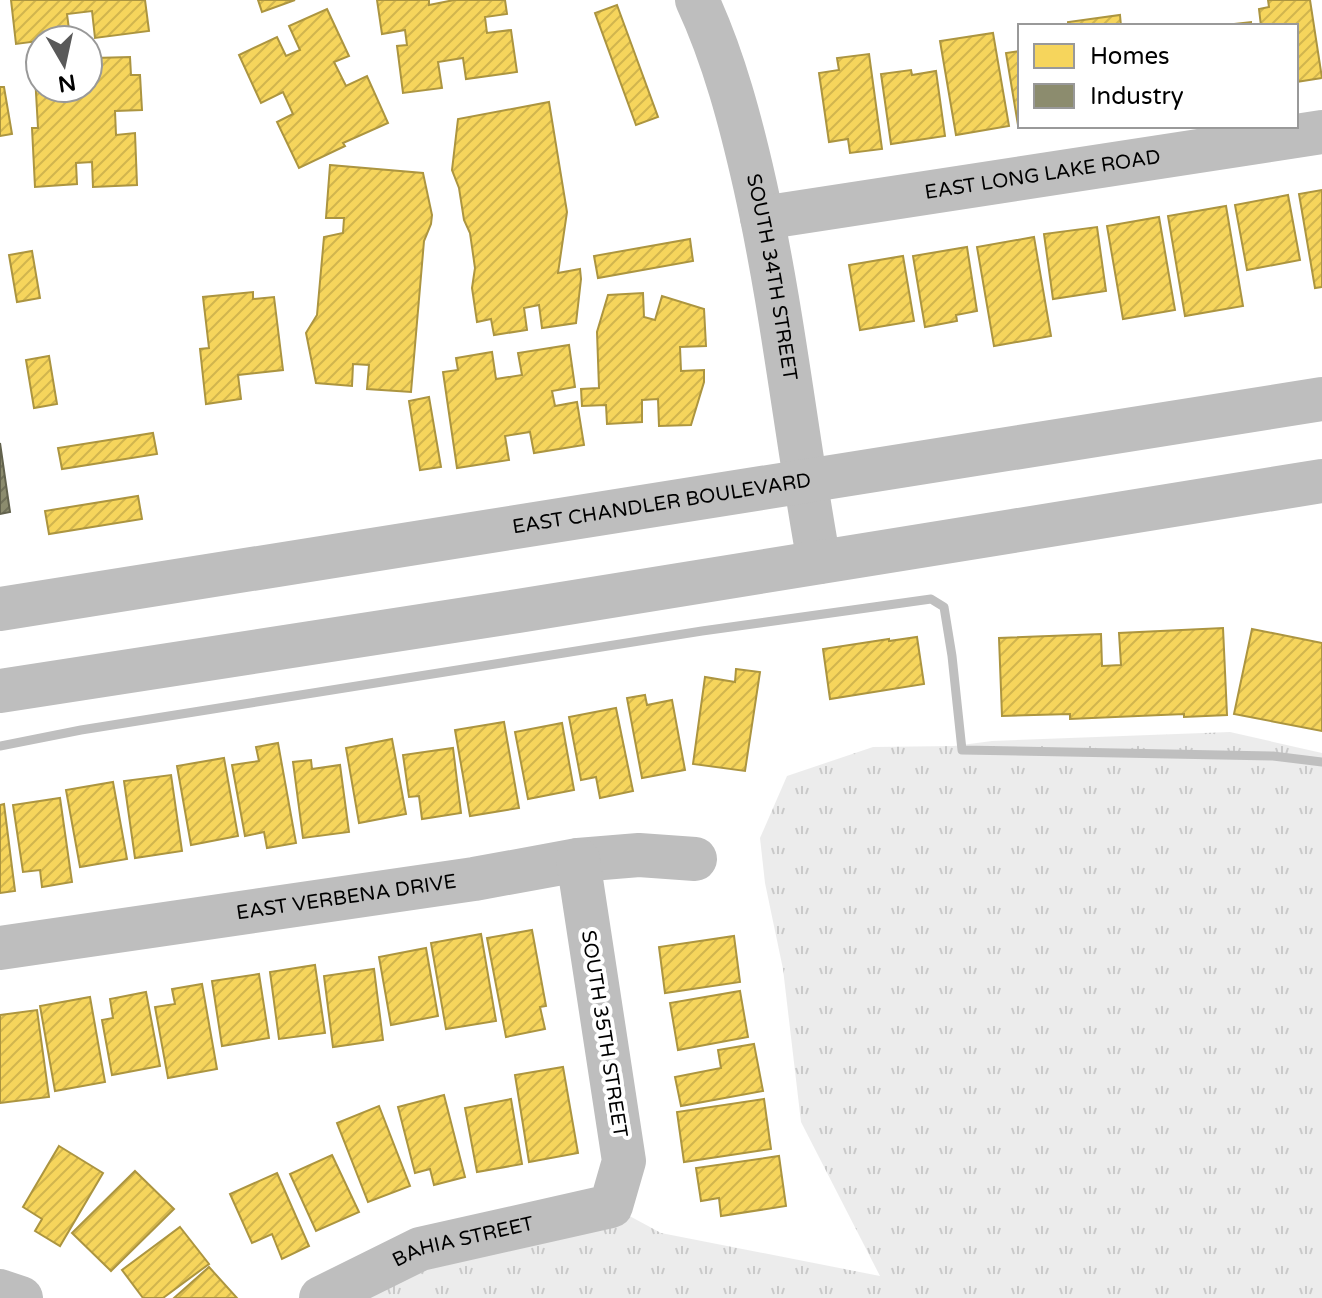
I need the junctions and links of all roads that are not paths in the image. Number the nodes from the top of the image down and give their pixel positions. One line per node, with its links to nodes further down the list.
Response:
1 (697, 0): 3 (main road, SOUTH 34TH STREET)
2 (1322, 132): 3 (main road, EAST LONG LAKE ROAD)
3 (762, 218): 5 (main road, SOUTH 34TH STREET)
4 (1322, 399): 5 (main road, EAST CHANDLER BOULEVARD)
5 (805, 481): 7 (main road, SOUTH 34TH STREET); 8 (main road, EAST CHANDLER BOULEVARD)
6 (1322, 481): 7 (main road)
7 (819, 562): 9 (main road)
8 (0, 609)
9 (0, 691)
10 (695, 859): 11 (main road, EAST VERBENA DRIVE)
11 (578, 860): 12 (main road, EAST VERBENA DRIVE); 13 (main road, SOUTH 35TH STREET)
12 (0, 948)
13 (611, 1206): 16 (main road, BAHIA STREET)
14 (0, 1291): 15 (main road)
15 (21, 1298)
16 (321, 1298)

